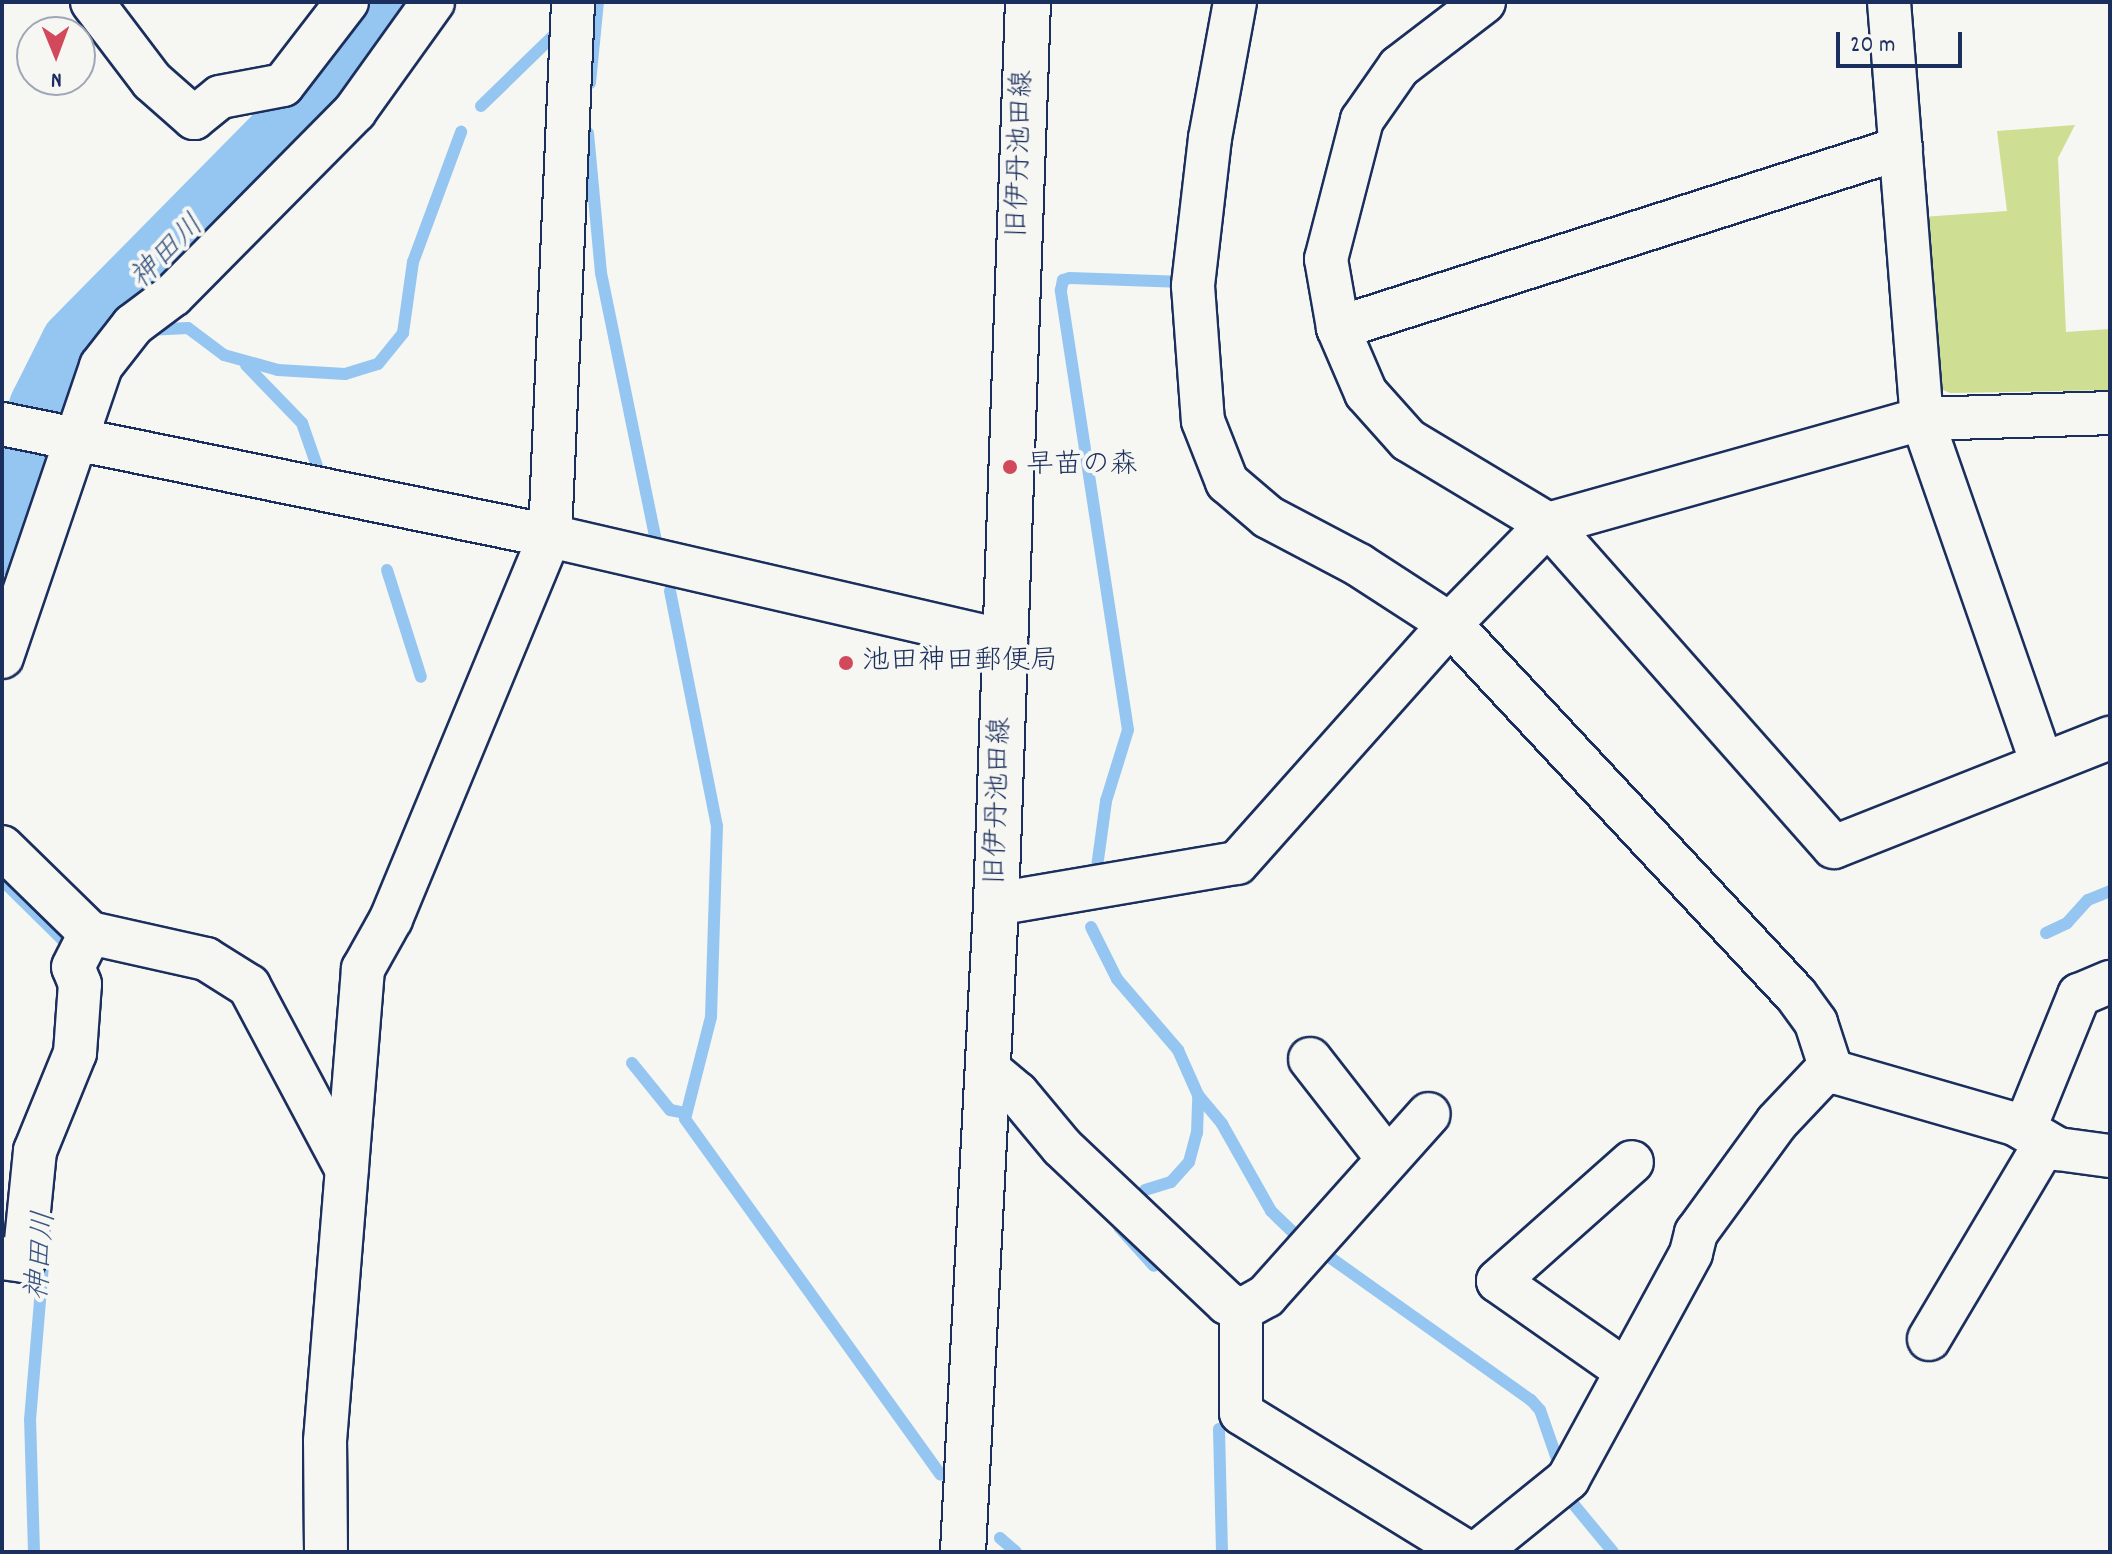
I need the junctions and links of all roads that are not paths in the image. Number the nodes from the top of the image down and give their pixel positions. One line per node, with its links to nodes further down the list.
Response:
1 (92, 2): 2 (street)
2 (347, 2)
3 (433, 2): 14 (street)
4 (573, 2): 16 (street)
5 (1028, 2): 18 (street, 旧伊丹池田線)
6 (1235, 2): 17 (street)
7 (1484, 2): 10 (street)
8 (1889, 2): 9 (street)
9 (1901, 148): 10 (street); 12 (street)
10 (1338, 328): 15 (street)
11 (2110, 413): 12 (street)
12 (1922, 419): 15 (street); 21 (street)
13 (2, 424): 14 (street)
14 (68, 438): 16 (street); 19 (street)
15 (1548, 524): 17 (street); 21 (street)
16 (550, 536): 18 (street); 34 (street)
17 (1450, 624): 23 (street); 27 (street)
18 (1006, 641): 23 (street, 旧伊丹池田線)
19 (2, 657)
20 (2110, 738): 21 (street)
21 (2042, 763)
22 (2, 847): 24 (street)
23 (996, 904): 28 (street, 旧伊丹池田線)
24 (90, 933): 34 (street); 35 (street)
25 (2110, 982): 30 (street)
26 (1310, 1059): 32 (street)
27 (1830, 1066): 30 (street); 38 (street)
28 (987, 1068): 36 (street); 40 (street, 旧伊丹池田線)
29 (1429, 1114): 32 (street)
30 (2035, 1136): 31 (street); 37 (street)
31 (2110, 1156)
32 (1387, 1158): 36 (street)
33 (1632, 1162): 38 (street)
34 (347, 1170): 39 (street)
35 (2, 1258)
36 (1241, 1310): 41 (street)
37 (1929, 1339)
38 (1625, 1370): 42 (street)
39 (326, 1552)
40 (963, 1552)
41 (1467, 1552)
42 (1478, 1552)

